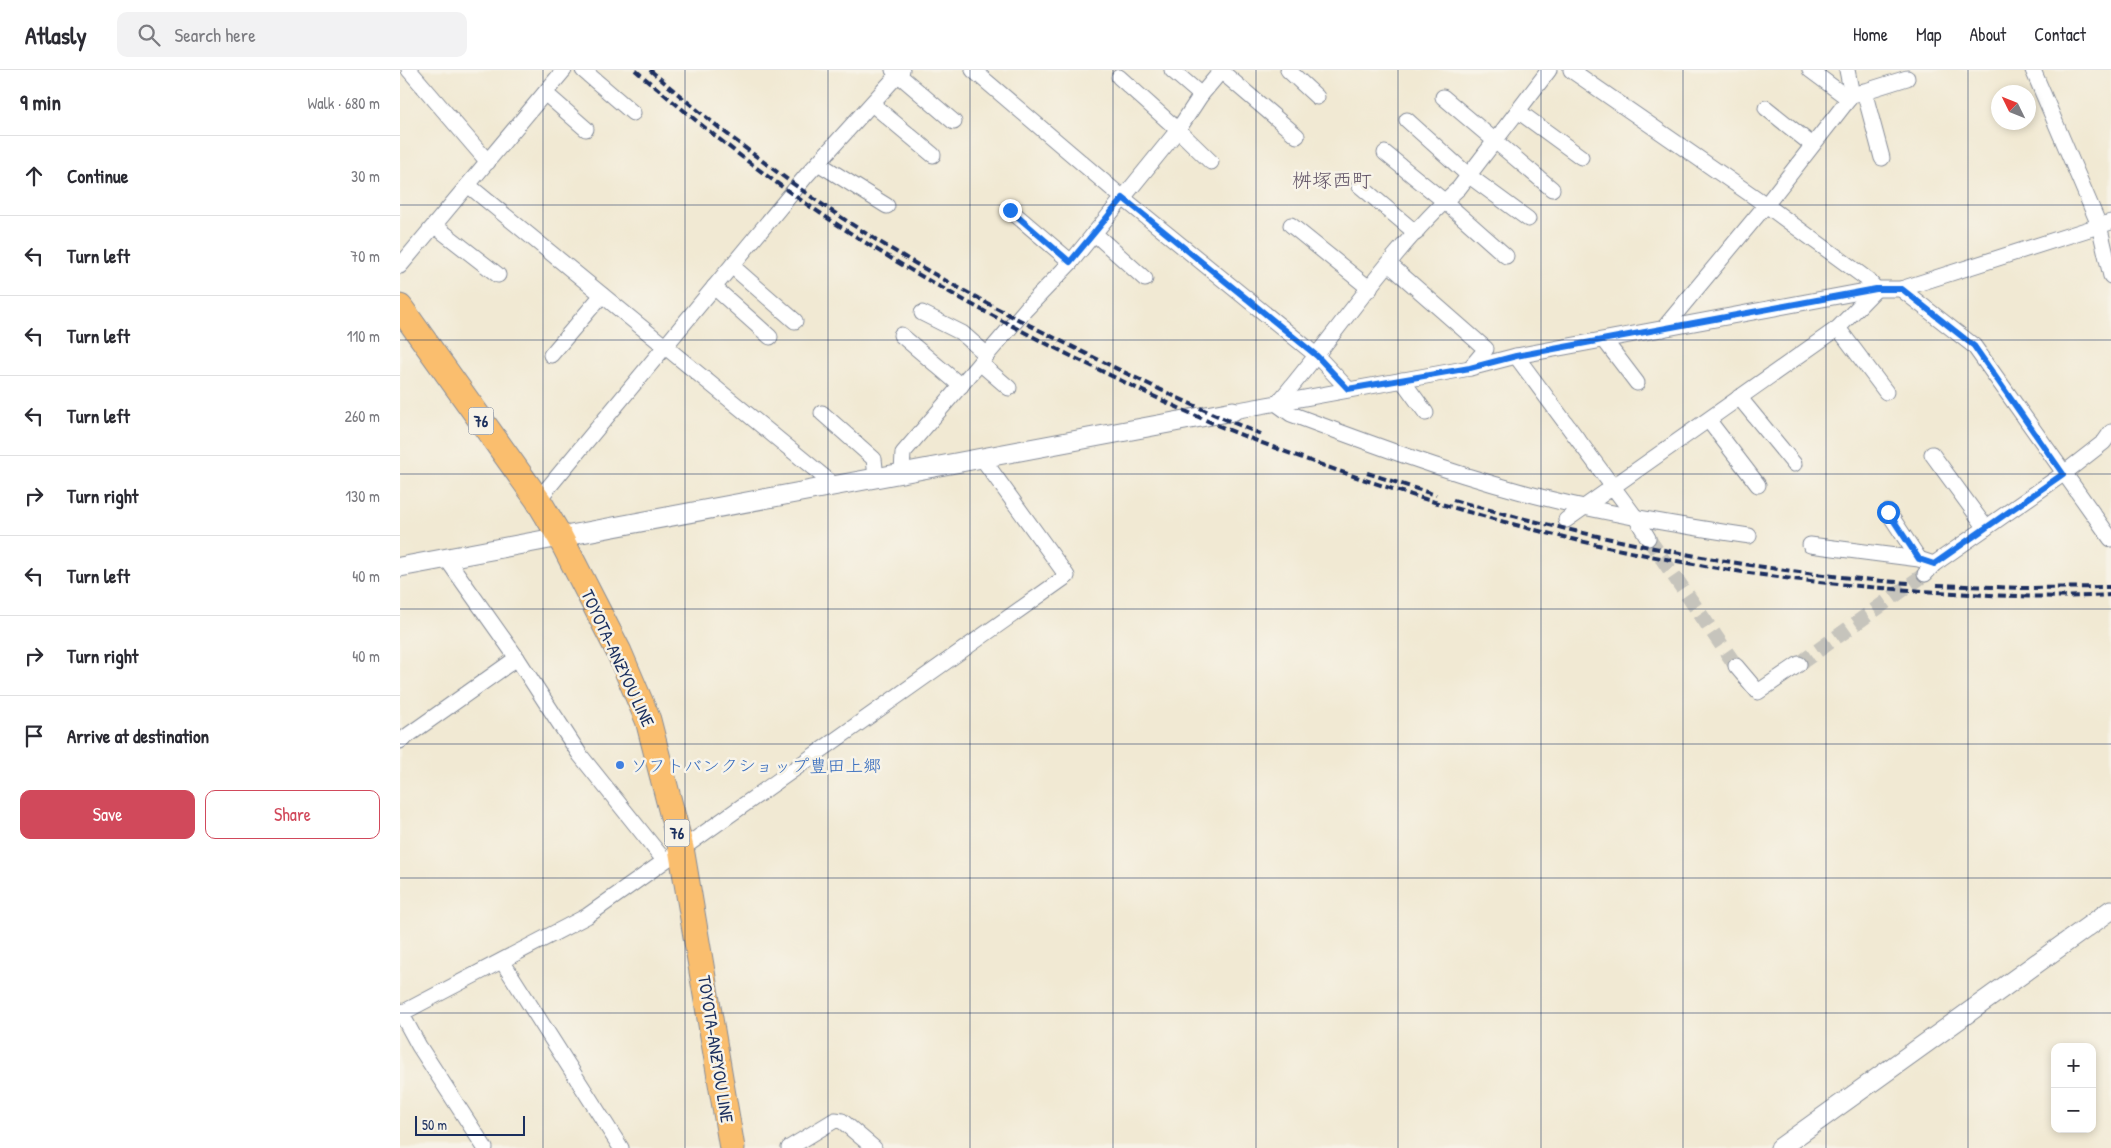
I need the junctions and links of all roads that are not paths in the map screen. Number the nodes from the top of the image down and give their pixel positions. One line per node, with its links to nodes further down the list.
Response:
1 (409, 70): 36 (street)
2 (564, 70): 16 (street)
3 (582, 70): 24 (street)
4 (973, 70): 43 (street)
5 (1172, 70): 17 (street)
6 (1222, 70): 17 (street); 29 (street)
7 (1288, 70): 19 (street)
8 (1549, 70): 23 (street)
9 (1571, 70): 45 (street)
10 (1810, 70): 18 (street)
11 (1848, 70): 18 (street)
12 (2033, 70): 49 (street)
13 (898, 72): 21 (street); 26 (street)
14 (1118, 77): 28 (street)
15 (1907, 78): 18 (street)
16 (545, 93): 27 (street); 36 (street)
17 (1201, 95): 28 (street)
18 (1855, 95): 31 (street); 35 (street)
19 (1317, 97)
20 (1443, 97): 30 (street)
21 (872, 104): 33 (street); 38 (street)
22 (1766, 108): 31 (street)
23 (1518, 110): 30 (street); 34 (street)
24 (633, 113)
25 (1407, 120): 39 (street)
26 (954, 122)
27 (586, 129)
28 (1178, 130): 37 (street); 43 (street)
29 (1297, 136)
30 (1496, 139): 39 (street); 42 (street)
31 (1812, 144): 45 (street)
32 (1385, 153): 44 (street)
33 (932, 156)
34 (1581, 156)
35 (1882, 158)
36 (488, 162): 40 (street)
37 (1211, 162)
38 (818, 163): 46 (street); 58 (street)
39 (1468, 174): 44 (street); 48 (street)
40 (468, 185): 51 (street); 66 (street)
41 (1359, 185): 53 (street)
42 (1552, 189)
43 (1123, 198): 52 (street); 77 (street)
44 (1444, 201): 53 (street); 54 (street)
45 (1766, 205): 64 (street); 71 (street)
46 (887, 206)
47 (1010, 210): 55 (street)
48 (1528, 219)
49 (2105, 223): 60 (street); 65 (street)
50 (1291, 225): 63 (street)
51 (435, 226): 57 (street); 59 (street)
52 (1094, 233): 55 (street); 61 (street)
53 (1416, 233): 56 (street)
54 (1506, 256)
55 (1070, 262): 79 (street)
56 (1389, 264): 63 (street); 80 (street)
57 (400, 266)
58 (732, 266): 62 (street); 69 (street)
59 (498, 275)
60 (2111, 276)
61 (1145, 280)
62 (714, 287): 73 (street); 75 (street)
63 (1370, 289): 77 (street)
64 (1876, 289): 65 (street); 70 (street); 71 (street)
65 (1902, 289): 98 (street)
66 (602, 295): 75 (street); 76 (street)
67 (400, 307): 103 (main road, TOYOTA-ANZYOU LINE / 76)
68 (922, 313): 79 (street)
69 (796, 321)
70 (1838, 328): 86 (street); 87 (street)
71 (1663, 329): 74 (street)
72 (901, 336): 83 (street)
73 (770, 337)
74 (1605, 341): 78 (street); 82 (street)
75 (664, 346): 100 (street); 103 (street)
76 (551, 355)
77 (1317, 356): 85 (street); 88 (street)
78 (1516, 356): 80 (street); 102 (street)
79 (983, 359): 83 (street); 84 (street)
80 (1470, 368): 81 (street)
81 (1402, 380): 85 (street); 91 (street)
82 (1637, 383)
83 (961, 386): 97 (street)
84 (1009, 388)
85 (1348, 389): 88 (street)
86 (1886, 392)
87 (1740, 397): 92 (street); 96 (street)
88 (1277, 404): 89 (street); 104 (street)
89 (1233, 411): 95 (street)
90 (822, 413): 99 (street)
91 (1426, 413)
92 (1709, 421): 101 (street); 102 (street)
93 (2111, 432): 98 (street)
94 (1932, 454): 108 (street)
95 (982, 458): 97 (street); 121 (street)
96 (1794, 464)
97 (902, 472): 99 (street)
98 (2063, 474): 108 (street); 112 (street)
99 (876, 477): 100 (street)
100 (834, 485): 110 (street)
101 (1758, 485)
102 (1614, 489): 104 (street); 106 (street)
103 (538, 500): 110 (main road, TOYOTA-ANZYOU LINE / 76)
104 (1584, 506): 106 (street); 107 (street)
105 (1888, 512): 115 (street)
106 (1636, 518): 109 (street); 111 (street)
107 (1566, 520)
108 (1986, 528): 115 (street)
109 (1749, 536)
110 (560, 537): 114 (street); 121 (main road, TOYOTA-ANZYOU LINE / 76)
111 (1648, 538)
112 (2111, 539)
113 (1810, 545): 115 (street)
114 (446, 558): 116 (street); 117 (street)
115 (1926, 566)
116 (400, 567)
117 (517, 658): 120 (street); 121 (street)
118 (1798, 664): 119 (street)
119 (1736, 666)
120 (400, 741)
121 (673, 854): 123 (street); 127 (main road, TOYOTA-ANZYOU LINE / 76)
122 (2111, 910): 130 (street)
123 (502, 961): 124 (street); 126 (street)
124 (400, 1013): 125 (street)
125 (484, 1148)
126 (621, 1148)
127 (732, 1148)
128 (789, 1148): 129 (street)
129 (874, 1148)
130 (1780, 1148)

